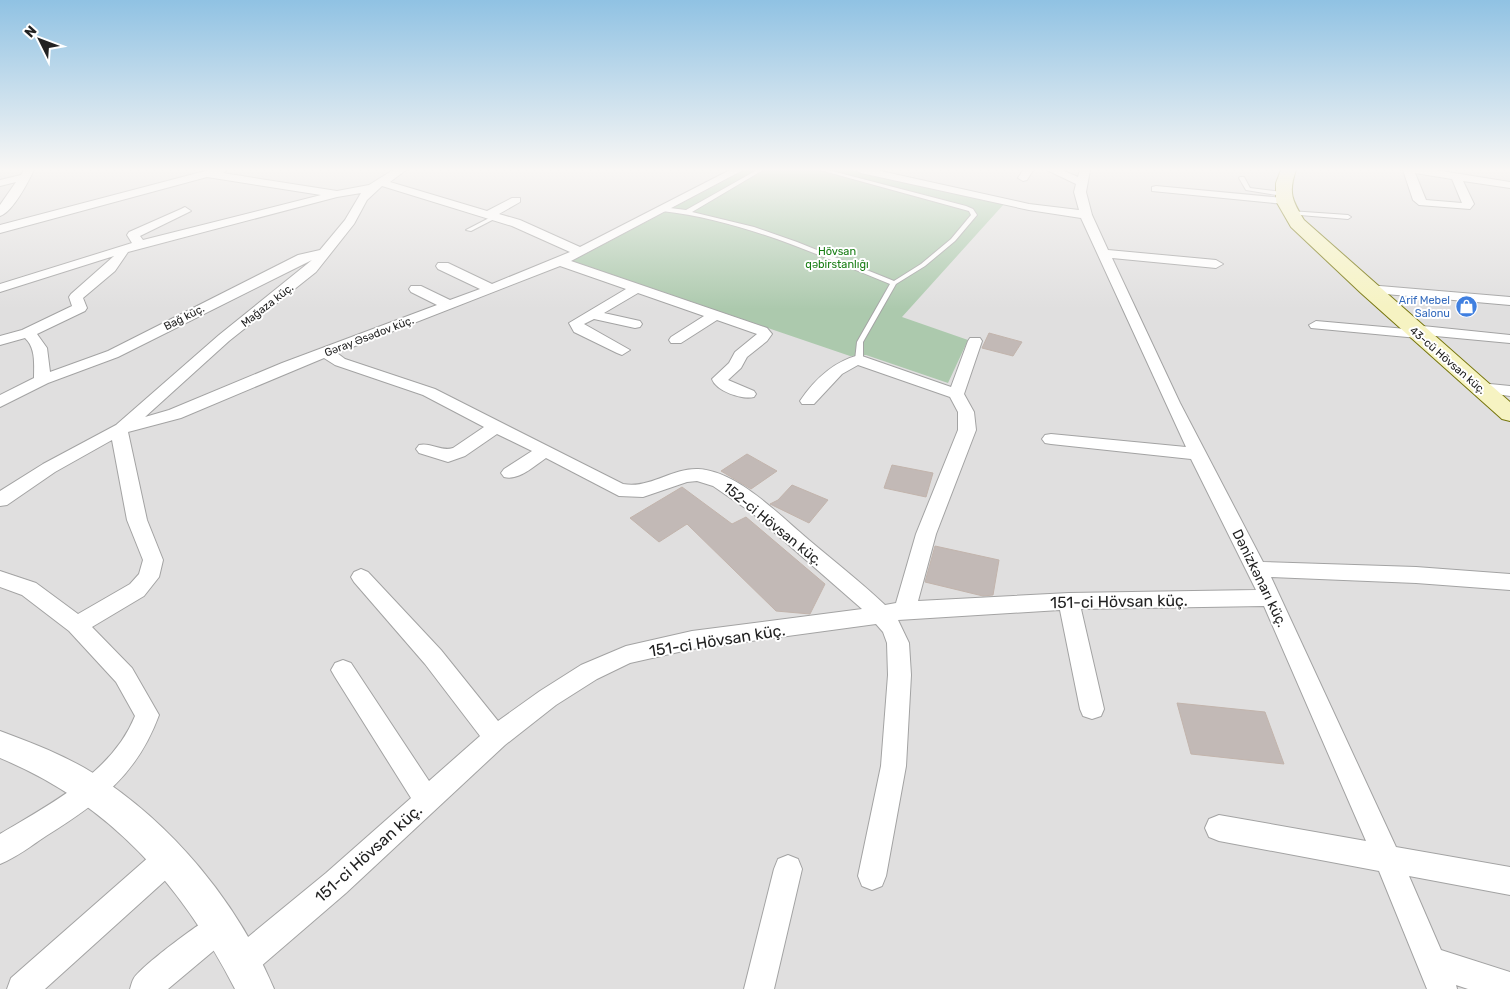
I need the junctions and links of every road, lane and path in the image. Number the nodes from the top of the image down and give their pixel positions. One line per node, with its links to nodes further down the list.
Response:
1 (48, 216): 13 (street)
2 (173, 216): 15 (street)
3 (251, 216): 15 (street)
4 (352, 216): 18 (street, Mağaza küç.)
5 (491, 216): 14 (lane); 17 (street)
6 (648, 216): 17 (street, Gəray Əsədov küç.)
7 (704, 216): 23 (lane)
8 (973, 216): 23 (lane)
9 (1087, 216): 19 (street, Dənizkənarı küç.)
10 (1293, 216): 28 (main road, 43-cü Hövsan küç.)
11 (1344, 216): 12 (lane)
12 (1348, 217)
13 (0, 229)
14 (469, 230)
15 (140, 245): 16 (street)
16 (122, 250): 24 (street); 36 (street)
17 (579, 251): 20 (street, Gəray Əsədov küç.)
18 (326, 252): 44 (street, Bağ küç.); 53 (street, Mağaza küç.)
19 (1104, 253): 21 (street); 57 (street, Dənizkənarı küç.)
20 (559, 261): 25 (street); 27 (street, Gəray Əsədov küç.)
21 (1216, 264)
22 (443, 266): 27 (street)
23 (894, 283): 43 (lane)
24 (0, 288)
25 (637, 288): 31 (street); 32 (street)
26 (416, 289): 30 (street)
27 (492, 289): 30 (street, Gəray Əsədov küç.)
28 (1368, 289): 29 (street); 35 (main road, 43-cü Hövsan küç.)
29 (1510, 300)
30 (449, 305): 42 (street, Gəray Əsədov küç.)
31 (592, 314): 33 (street); 41 (street)
32 (716, 315): 38 (street); 47 (street)
33 (635, 324)
34 (1316, 324): 35 (street)
35 (1416, 331): 37 (street); 45 (main road, 43-cü Hövsan küç.)
36 (26, 333): 39 (street); 44 (street)
37 (1510, 339)
38 (676, 340)
39 (0, 341)
40 (975, 341): 48 (street)
41 (622, 350)
42 (326, 352): 52 (street, 152-ci Hövsan küç.); 53 (street, Gəray Əsədov küç.)
43 (859, 360): 48 (street); 49 (street)
44 (42, 380): 50 (street, Bağ küç.)
45 (1480, 388): 46 (street); 51 (main road, 43-cü Hövsan küç.)
46 (1510, 390)
47 (748, 394)
48 (956, 394): 66 (street)
49 (808, 401)
50 (0, 402)
51 (1510, 414)
52 (497, 426): 55 (street); 56 (street, 152-ci Hövsan küç.)
53 (119, 428): 59 (street, Gəray Əsədov küç.); 68 (street)
54 (1051, 439): 57 (street)
55 (425, 449)
56 (545, 450): 58 (street); 67 (street, 152-ci Hövsan küç.)
57 (1198, 454): 60 (street, Dənizkənarı küç.)
58 (510, 473)
59 (0, 500)
60 (1258, 569): 63 (street); 64 (street, Dənizkənarı küç.)
61 (361, 578): 71 (street)
62 (0, 580): 68 (street)
63 (1510, 582)
64 (1271, 598): 65 (street, 151-ci Hövsan küç.); 77 (street, Dənizkənarı küç.)
65 (1069, 601): 66 (street, 151-ci Hövsan küç.); 70 (street)
66 (906, 610): 67 (street, 151-ci Hövsan küç.)
67 (880, 614): 71 (street, 151-ci Hövsan küç.); 80 (street, 152-ci Hövsan küç.)
68 (77, 624): 73 (street)
69 (343, 670): 74 (street)
70 (1092, 709)
71 (496, 737): 74 (street, 151-ci Hövsan küç.)
72 (0, 744): 73 (street)
73 (93, 789): 76 (street); 78 (street)
74 (427, 800): 83 (street, 151-ci Hövsan küç.)
75 (1219, 828): 77 (street)
76 (0, 850)
77 (1387, 857): 81 (street); 84 (street, Dənizkənarı küç.)
78 (169, 858): 82 (street); 86 (street)
79 (788, 868): 88 (street)
80 (872, 876)
81 (1510, 882)
82 (220, 927): 83 (street); 87 (street)
83 (248, 976)
84 (1436, 976): 85 (street)
85 (1510, 987)
86 (22, 989)
87 (145, 989)
88 (758, 989)

